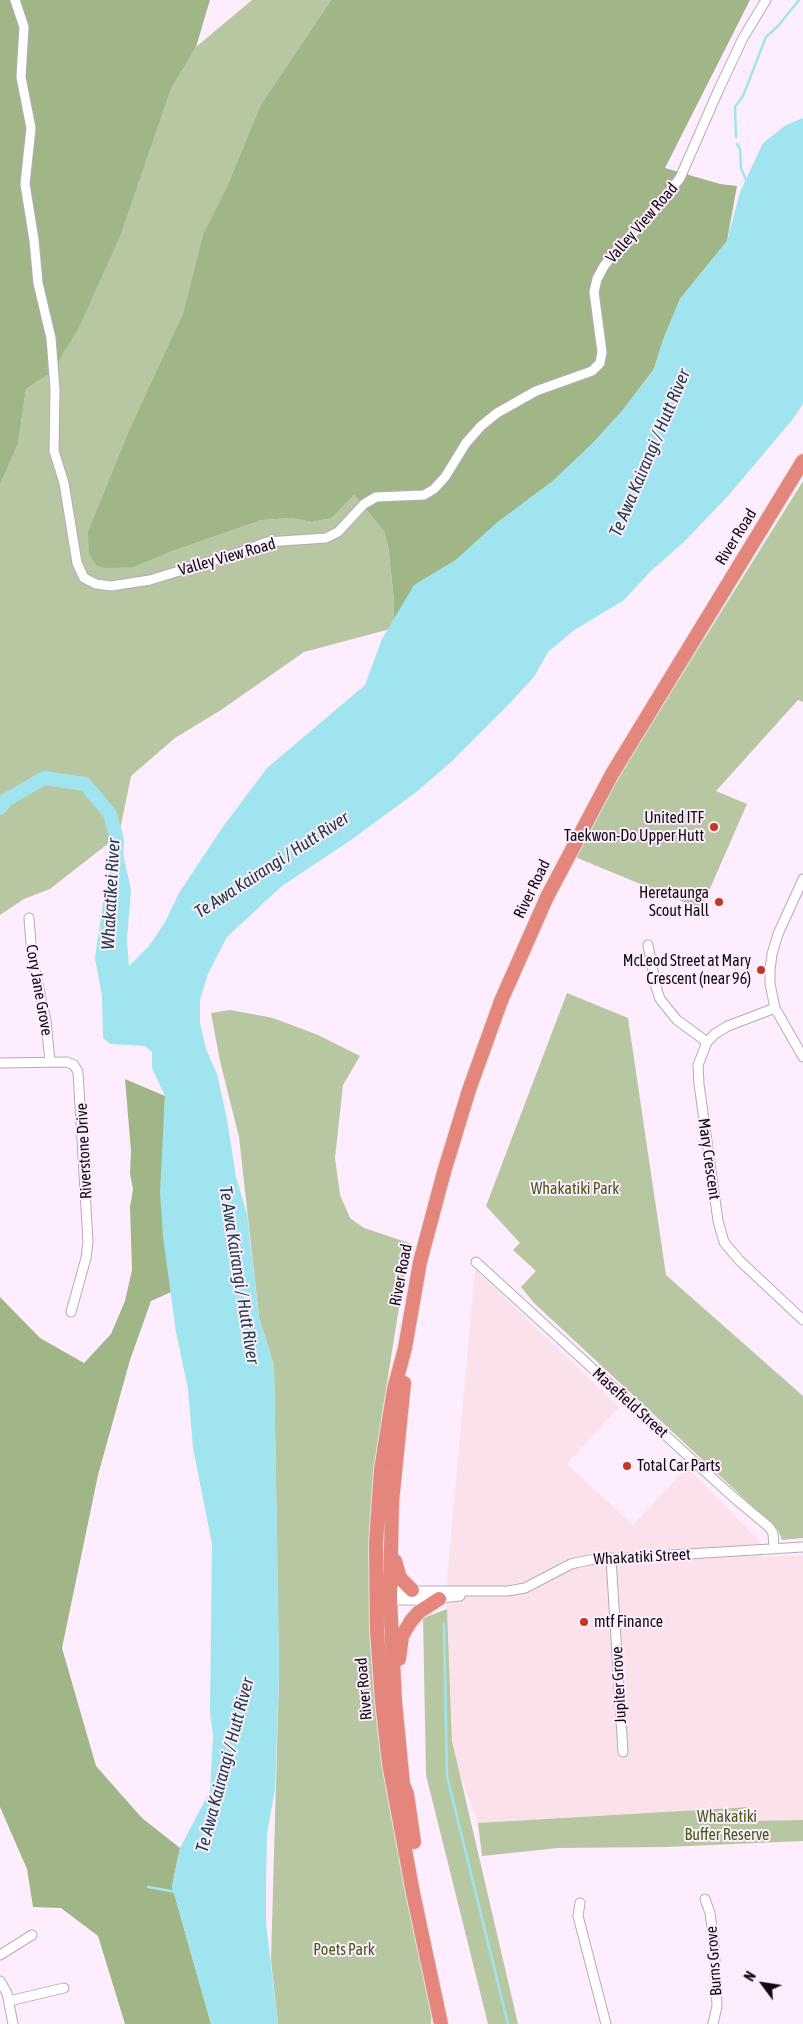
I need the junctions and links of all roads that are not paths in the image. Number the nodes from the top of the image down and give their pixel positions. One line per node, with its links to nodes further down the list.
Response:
1 (15, 0): 2 (street, Valley View Road)
2 (766, 0)
3 (803, 461): 15 (highway, River Road)
4 (802, 884): 7 (street)
5 (28, 918): 10 (street, Cory Jane Grove)
6 (648, 945): 8 (street)
7 (775, 1008): 8 (street); 9 (street)
8 (707, 1042): 14 (street, Mary Crescent)
9 (803, 1056)
10 (50, 1062): 11 (street, Riverstone Drive); 13 (street, Riverstone Drive)
11 (0, 1063)
12 (476, 1262): 19 (street, Masefield Street)
13 (71, 1312)
14 (803, 1320)
15 (405, 1348): 16 (highway, River Road); 17 (highway, River Road)
16 (387, 1441): 23 (highway); 26 (highway, River Road)
17 (395, 1475): 21 (highway); 23 (highway, River Road)
18 (803, 1547): 19 (street, Whakatiki Street)
19 (774, 1549): 20 (street, Whakatiki Street)
20 (611, 1558): 22 (street, Whakatiki Street); 25 (street, Jupiter Grove)
21 (412, 1590): 22 (street, Whakatiki Street); 23 (street, Whakatiki Street)
22 (488, 1592): 24 (street, Whakatiki Street)
23 (390, 1598): 24 (street, Whakatiki Street); 26 (highway); 27 (highway, River Road)
24 (439, 1599): 27 (highway)
25 (623, 1752)
26 (394, 1786): 36 (highway, River Road)
27 (407, 1794): 37 (highway, River Road)
28 (705, 1899): 39 (street, Burns Grove)
29 (580, 1904): 38 (street)
30 (32, 1935): 31 (street)
31 (0, 1955)
32 (0, 1981): 34 (street)
33 (64, 1988): 34 (street)
34 (9, 2000): 35 (street)
35 (13, 2024)
36 (441, 2024)
37 (449, 2024)
38 (606, 2024)
39 (713, 2024)

